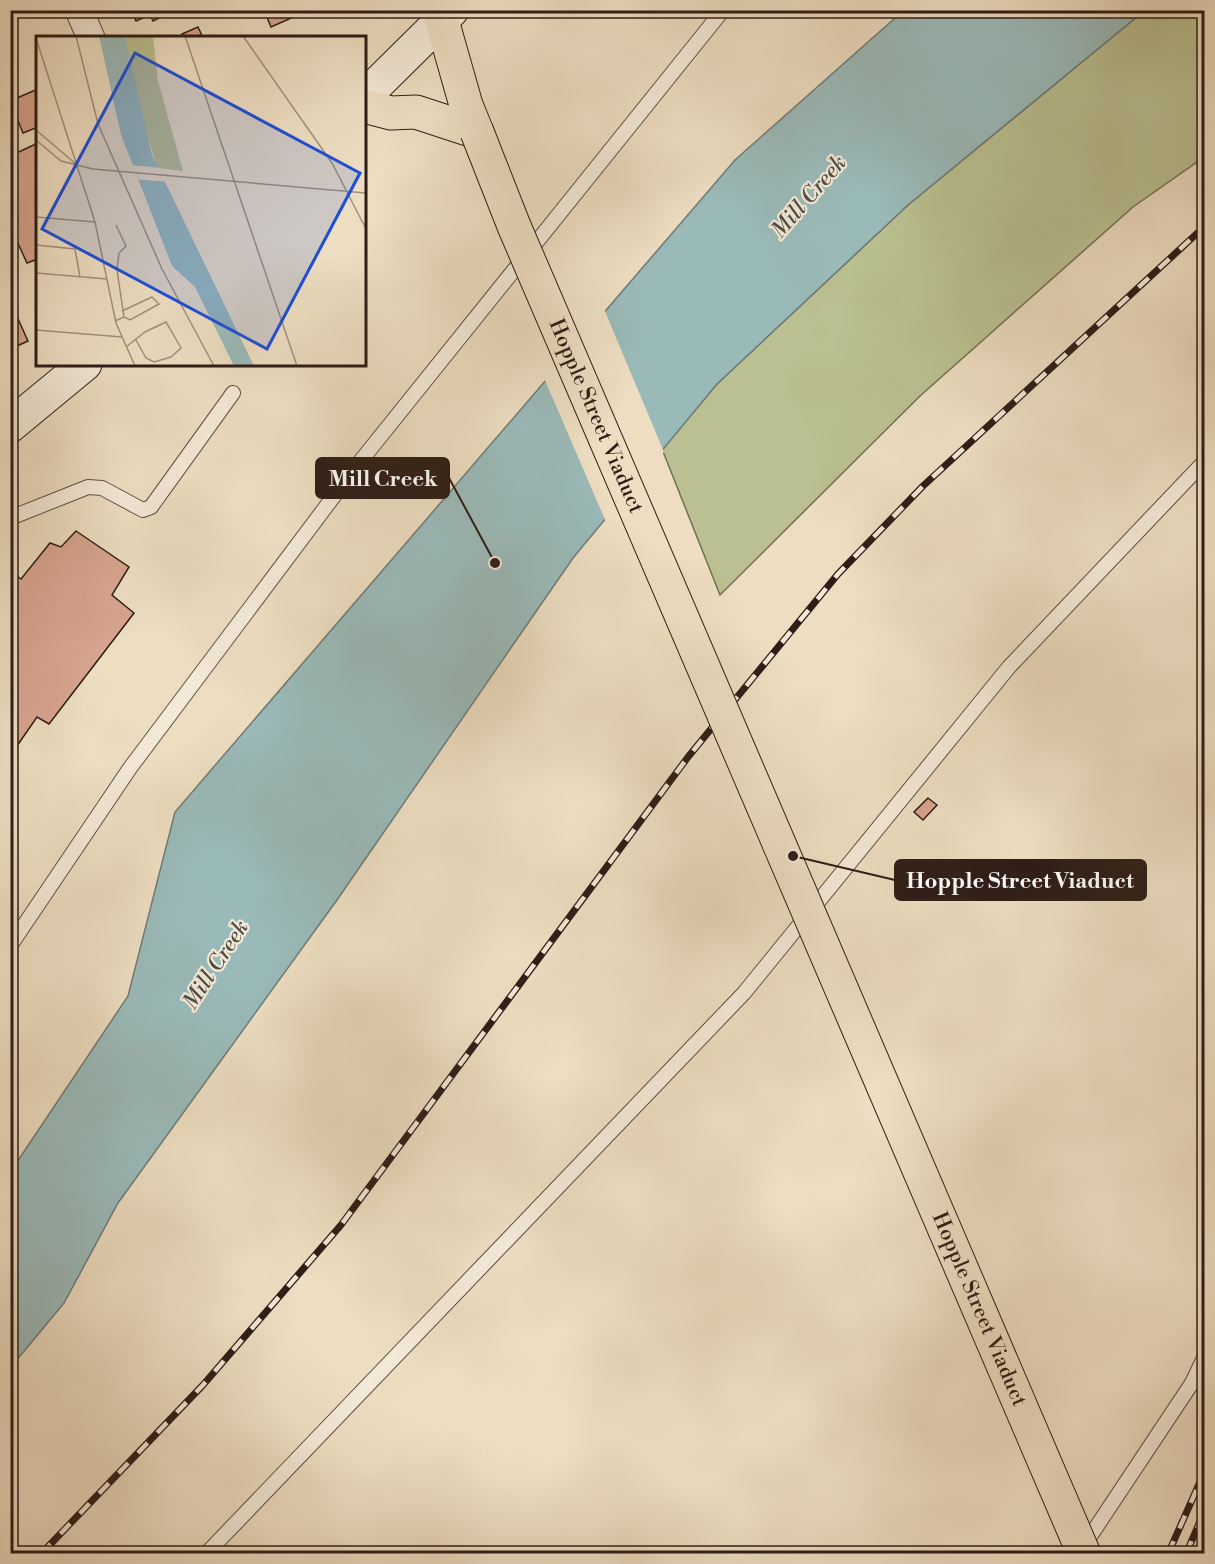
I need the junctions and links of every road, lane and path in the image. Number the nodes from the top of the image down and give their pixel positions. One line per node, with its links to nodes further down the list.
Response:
1 (79, 10): 4 (street)
2 (723, 10): 13 (lane)
3 (445, 13): 5 (main road); 7 (main road, Hopple Street Viaduct)
4 (90, 36)
5 (366, 95)
6 (366, 106): 7 (main road)
7 (465, 120): 17 (main road, Hopple Street Viaduct, bridge)
8 (83, 366): 10 (main road)
9 (233, 393): 12 (lane)
10 (10, 426)
11 (1204, 462): 15 (lane)
12 (10, 518)
13 (10, 946)
14 (1204, 1358): 16 (lane)
15 (206, 1554)
16 (1078, 1554)
17 (1084, 1554)

